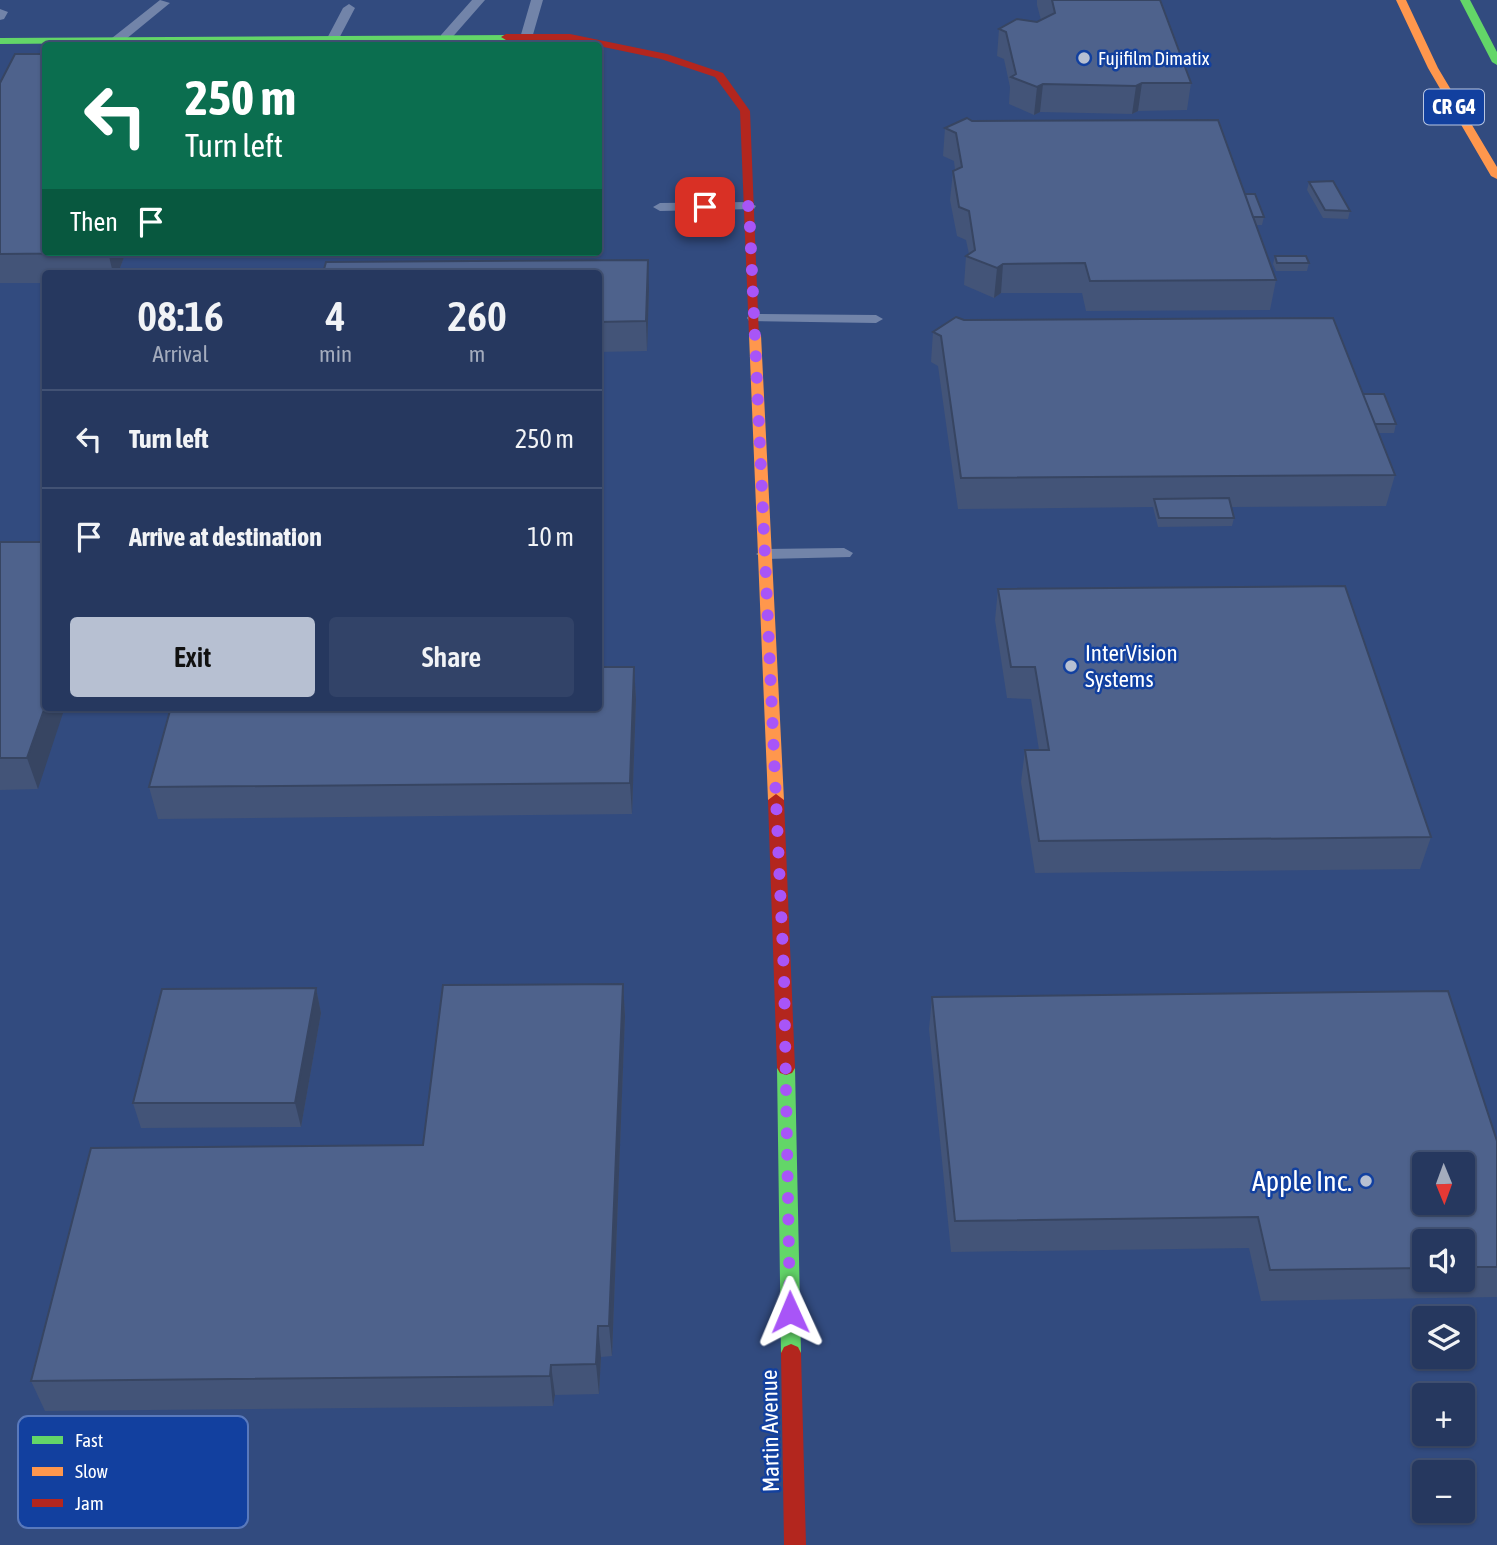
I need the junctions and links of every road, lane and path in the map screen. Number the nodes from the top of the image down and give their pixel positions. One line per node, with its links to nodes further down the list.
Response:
1 (479, 0): 7 (lane)
2 (537, 0): 8 (lane)
3 (1401, 0): 17 (main road, CR G4)
4 (1465, 0): 16 (main road, CR G4)
5 (164, 3): 9 (lane)
6 (349, 8): 12 (lane)
7 (445, 38): 8 (main road, Martin Avenue); 12 (main road, Martin Avenue)
8 (526, 38): 13 (main road, Martin Avenue)
9 (116, 41): 11 (main road, Martin Avenue); 12 (main road, Martin Avenue)
10 (42, 42): 14 (main road, Martin Avenue)
11 (58, 42)
12 (330, 42)
13 (594, 42)
14 (1, 43)
15 (602, 44): 18 (main road, Martin Avenue)
16 (1497, 62)
17 (1497, 176)
18 (749, 206): 19 (lane); 20 (main road, Martin Avenue)
19 (660, 207)
20 (754, 318): 21 (lane); 23 (main road, Martin Avenue)
21 (876, 319)
22 (844, 553): 23 (lane)
23 (765, 554): 24 (main road, Martin Avenue)
24 (795, 1545)

